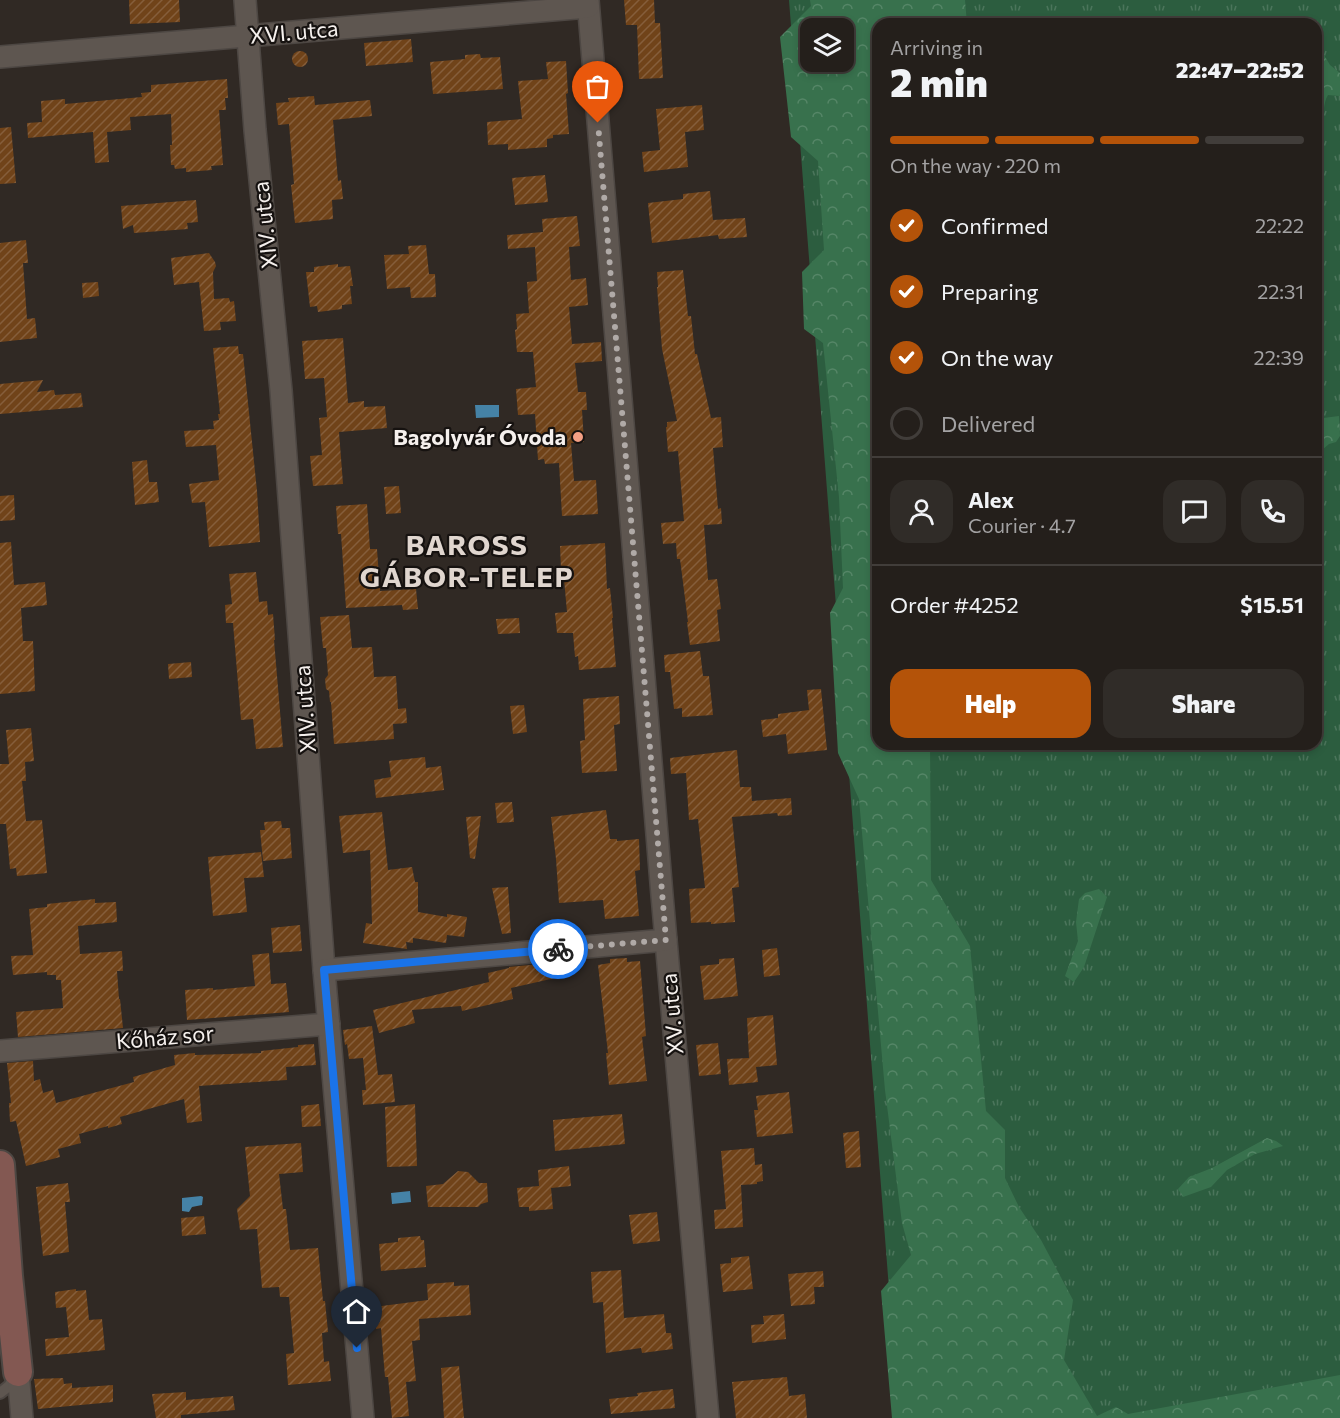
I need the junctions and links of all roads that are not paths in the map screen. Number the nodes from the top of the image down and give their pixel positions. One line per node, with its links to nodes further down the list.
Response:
1 (245, 0): 3 (street, XIV. utca)
2 (588, 3): 3 (street, XVI. utca); 5 (street, XV. utca)
3 (248, 36): 4 (street, XVI. utca); 6 (street, XIV. utca)
4 (0, 57)
5 (666, 940): 6 (street); 14 (street, XV. utca)
6 (324, 970): 7 (street, XIV. utca)
7 (329, 1024): 8 (street, Kőház sor); 13 (street, XIV. utca)
8 (0, 1051)
9 (0, 1165): 10 (street)
10 (4, 1277): 11 (street)
11 (9, 1382): 12 (street)
12 (22, 1418)
13 (363, 1418)
14 (708, 1418)

